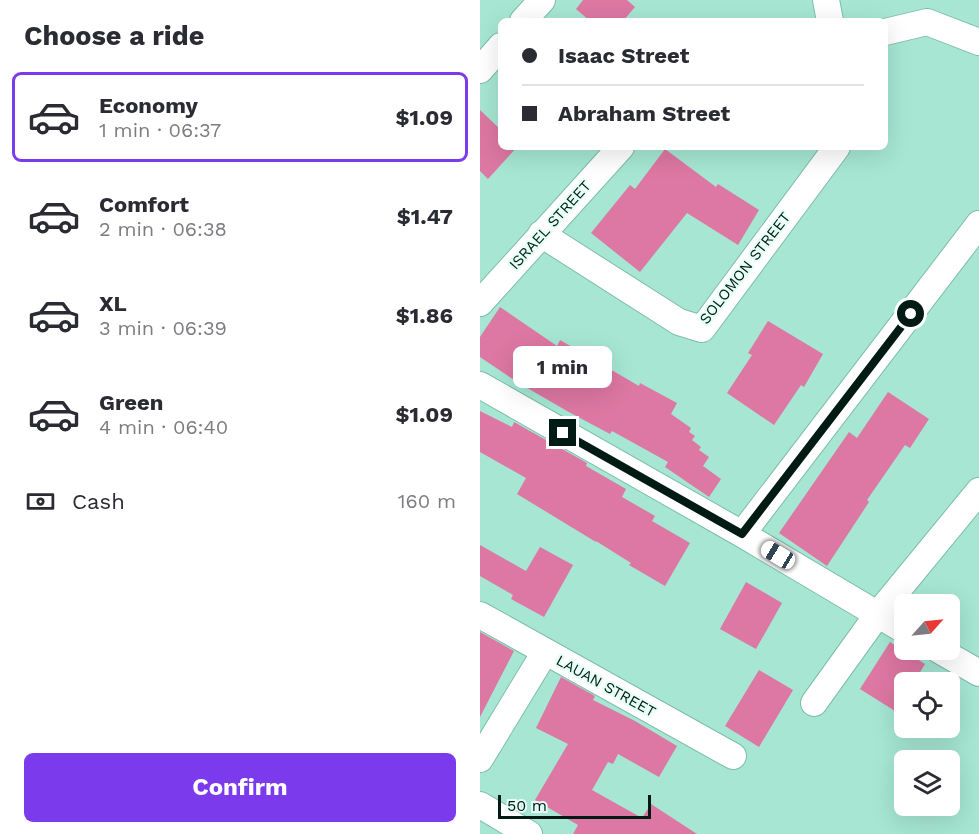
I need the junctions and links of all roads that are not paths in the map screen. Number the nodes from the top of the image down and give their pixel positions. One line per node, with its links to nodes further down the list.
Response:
1 (542, 0): 3 (street)
2 (826, 0): 4 (street)
3 (526, 18)
4 (829, 18)
5 (888, 31): 6 (street)
6 (979, 42)
7 (498, 49): 8 (street)
8 (480, 70)
9 (618, 150): 12 (street, ISRAEL STREET)
10 (835, 150): 12 (street, SOLOMON STREET)
11 (979, 224): 16 (street)
12 (541, 234): 13 (street, ISRAEL STREET)
13 (480, 303)
14 (480, 385): 16 (street)
15 (979, 491): 17 (street)
16 (742, 534): 17 (street)
17 (878, 614): 19 (street); 23 (street)
18 (480, 615): 20 (street, LAUAN STREET)
19 (894, 624)
20 (545, 652): 24 (street, LAUAN STREET); 25 (street)
21 (956, 660): 22 (street)
22 (979, 673)
23 (814, 703)
24 (733, 756)
25 (480, 759)
26 (480, 805): 27 (street)
27 (529, 834)

